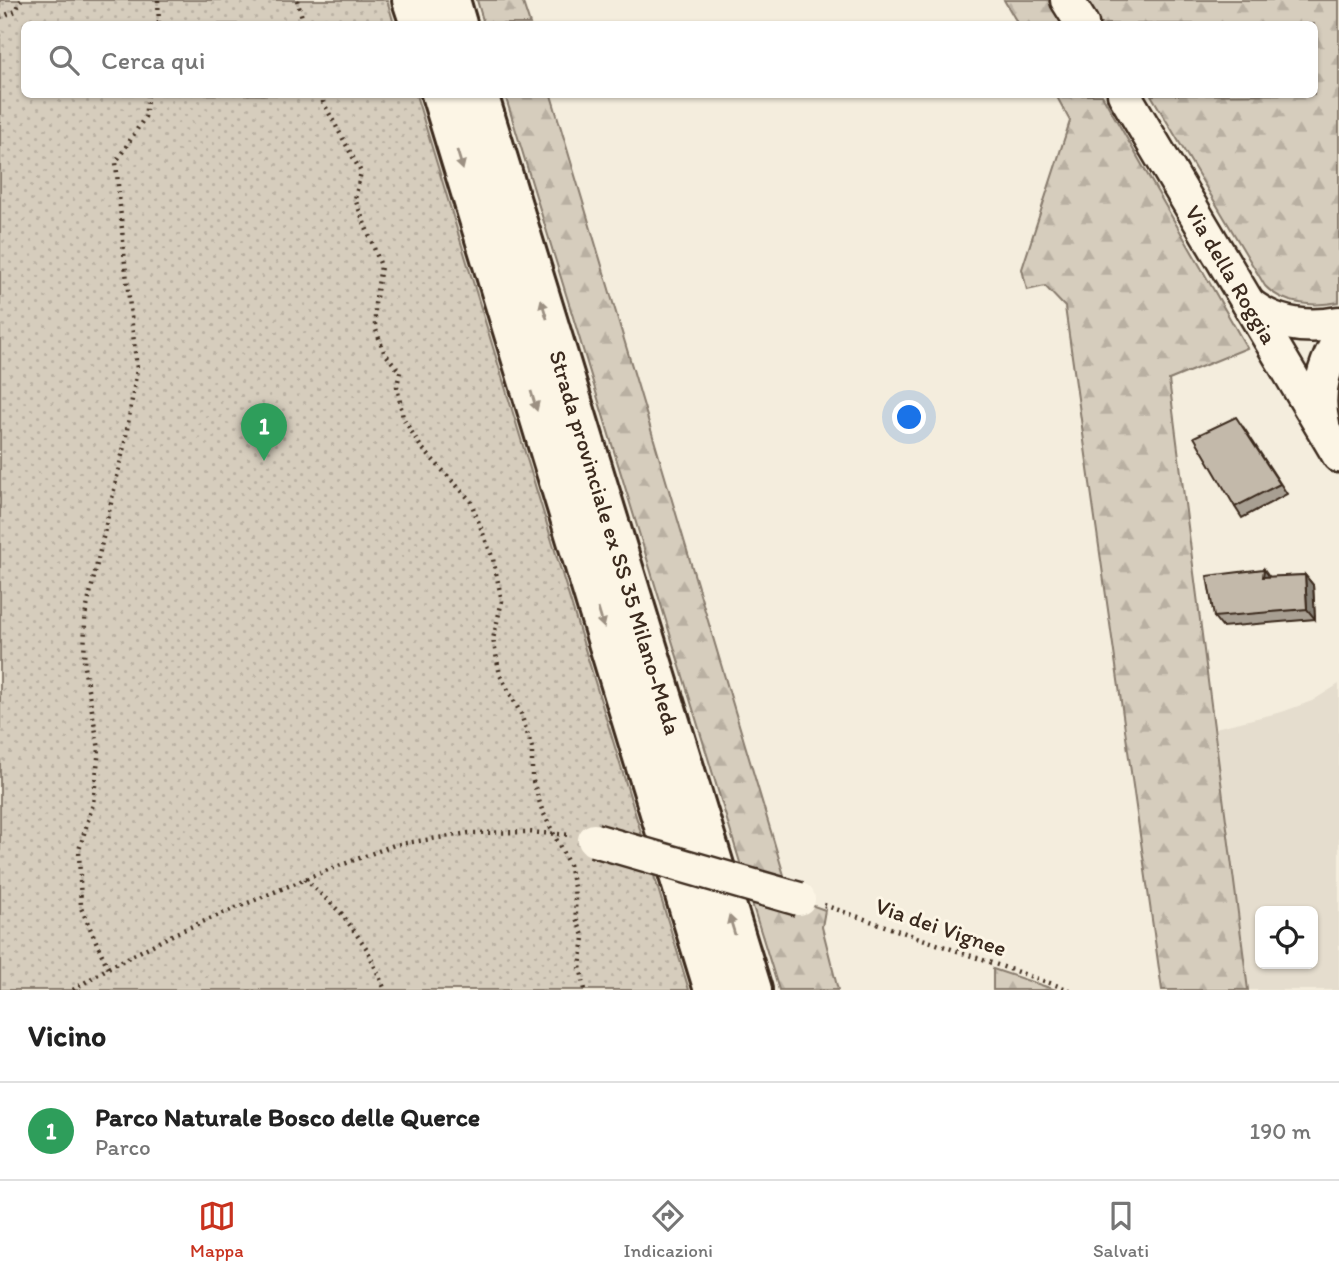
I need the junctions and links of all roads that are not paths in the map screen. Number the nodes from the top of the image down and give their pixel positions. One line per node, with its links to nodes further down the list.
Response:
1 (412, 0): 4 (highway)
2 (450, 0): 5 (highway)
3 (1068, 0): 6 (street)
4 (418, 21)
5 (456, 21)
6 (1080, 21)
7 (442, 98): 16 (highway, Strada provinciale ex SS 35 Milano-Meda, one-way to 16)
8 (479, 98): 17 (highway, Strada provinciale ex SS 35 Milano-Meda, one-way to 8)
9 (1126, 98): 11 (street, Via della Roggia)
10 (1339, 323): 11 (street)
11 (1285, 347): 12 (street); 13 (street, Via della Roggia)
12 (1334, 351): 13 (street)
13 (1331, 443)
14 (594, 840): 15 (street, bridge)
15 (799, 899)
16 (714, 990)
17 (751, 990)

